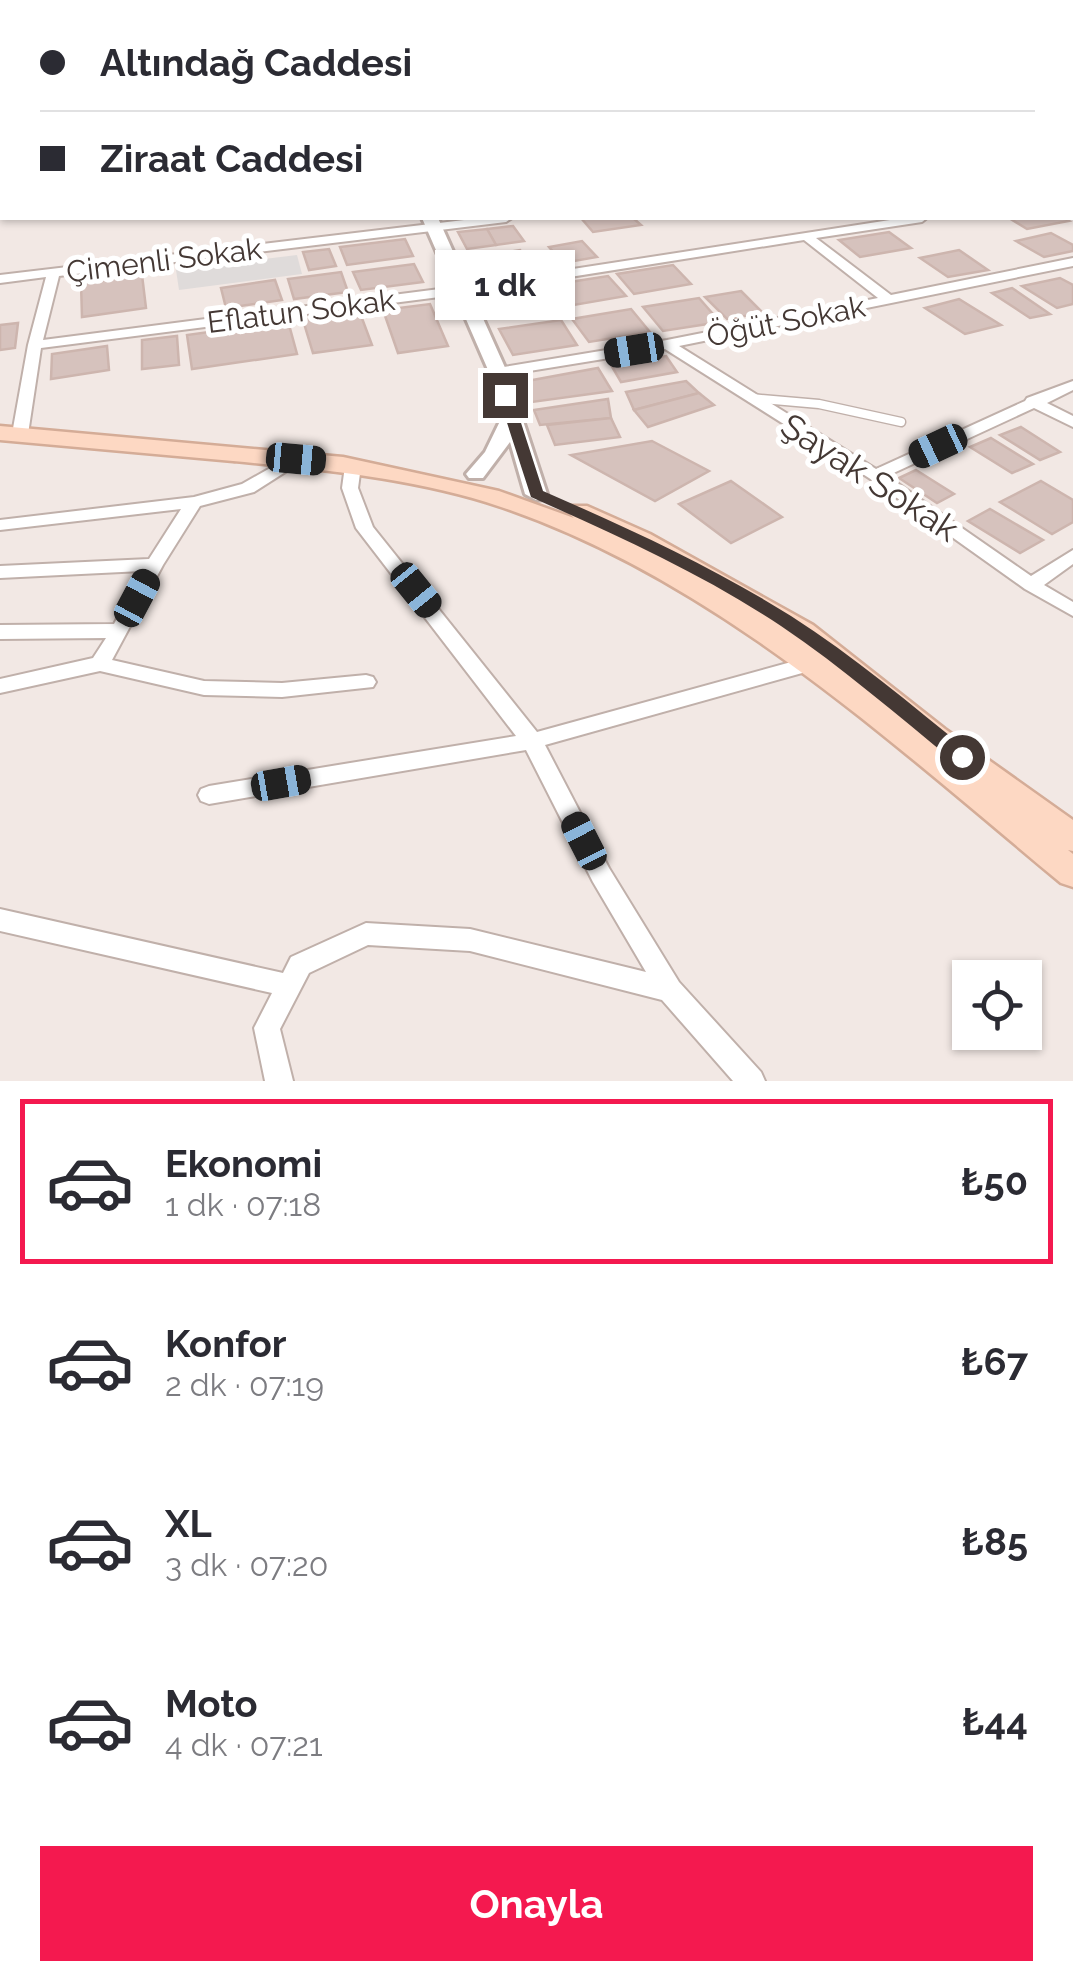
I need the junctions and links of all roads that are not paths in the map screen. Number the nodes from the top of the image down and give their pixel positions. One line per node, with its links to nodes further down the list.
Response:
1 (470, 220): 3 (street, Çimenli Sokak)
2 (910, 220): 4 (street, Eflatun Sokak)
3 (433, 222): 6 (street, Çimenli Sokak); 8 (street)
4 (807, 238): 8 (street, Eflatun Sokak); 9 (street)
5 (1073, 262): 9 (street, Öğüt Sokak)
6 (53, 272): 7 (street, Çimenli Sokak); 11 (street)
7 (0, 279)
8 (463, 290): 11 (street, Eflatun Sokak); 12 (street)
9 (889, 300): 10 (street, Öğüt Sokak)
10 (667, 344): 12 (street, Öğüt Sokak); 14 (street, Şayak Sokak)
11 (35, 345): 19 (street)
12 (498, 372): 16 (street)
13 (1073, 385): 15 (street)
14 (748, 398): 17 (lane); 22 (street, Şayak Sokak)
15 (1032, 401): 18 (street); 22 (street)
16 (511, 418): 23 (street); 24 (street)
17 (900, 422)
18 (1073, 422)
19 (11, 427): 20 (main road); 23 (main road)
20 (296, 459): 21 (main road); 25 (street)
21 (354, 466): 23 (main road); 38 (street)
22 (875, 475): 30 (street, Şayak Sokak)
23 (465, 480): 24 (main road); 35 (main road)
24 (536, 494): 40 (main road)
25 (194, 502): 26 (street); 28 (street)
26 (0, 525)
27 (1073, 556): 30 (street)
28 (154, 565): 29 (street); 32 (street)
29 (0, 572)
30 (1030, 585): 31 (street, Şayak Sokak)
31 (1073, 610)
32 (120, 630): 33 (street); 34 (street)
33 (0, 632)
34 (100, 664): 36 (street); 37 (street)
35 (814, 664): 38 (street); 41 (main road)
36 (366, 682)
37 (0, 686)
38 (532, 741): 39 (street); 44 (street)
39 (209, 795)
40 (1073, 838)
41 (1073, 874)
42 (0, 920): 43 (street)
43 (290, 986): 44 (street); 45 (street)
44 (670, 990): 46 (street)
45 (280, 1081)
46 (751, 1081)

